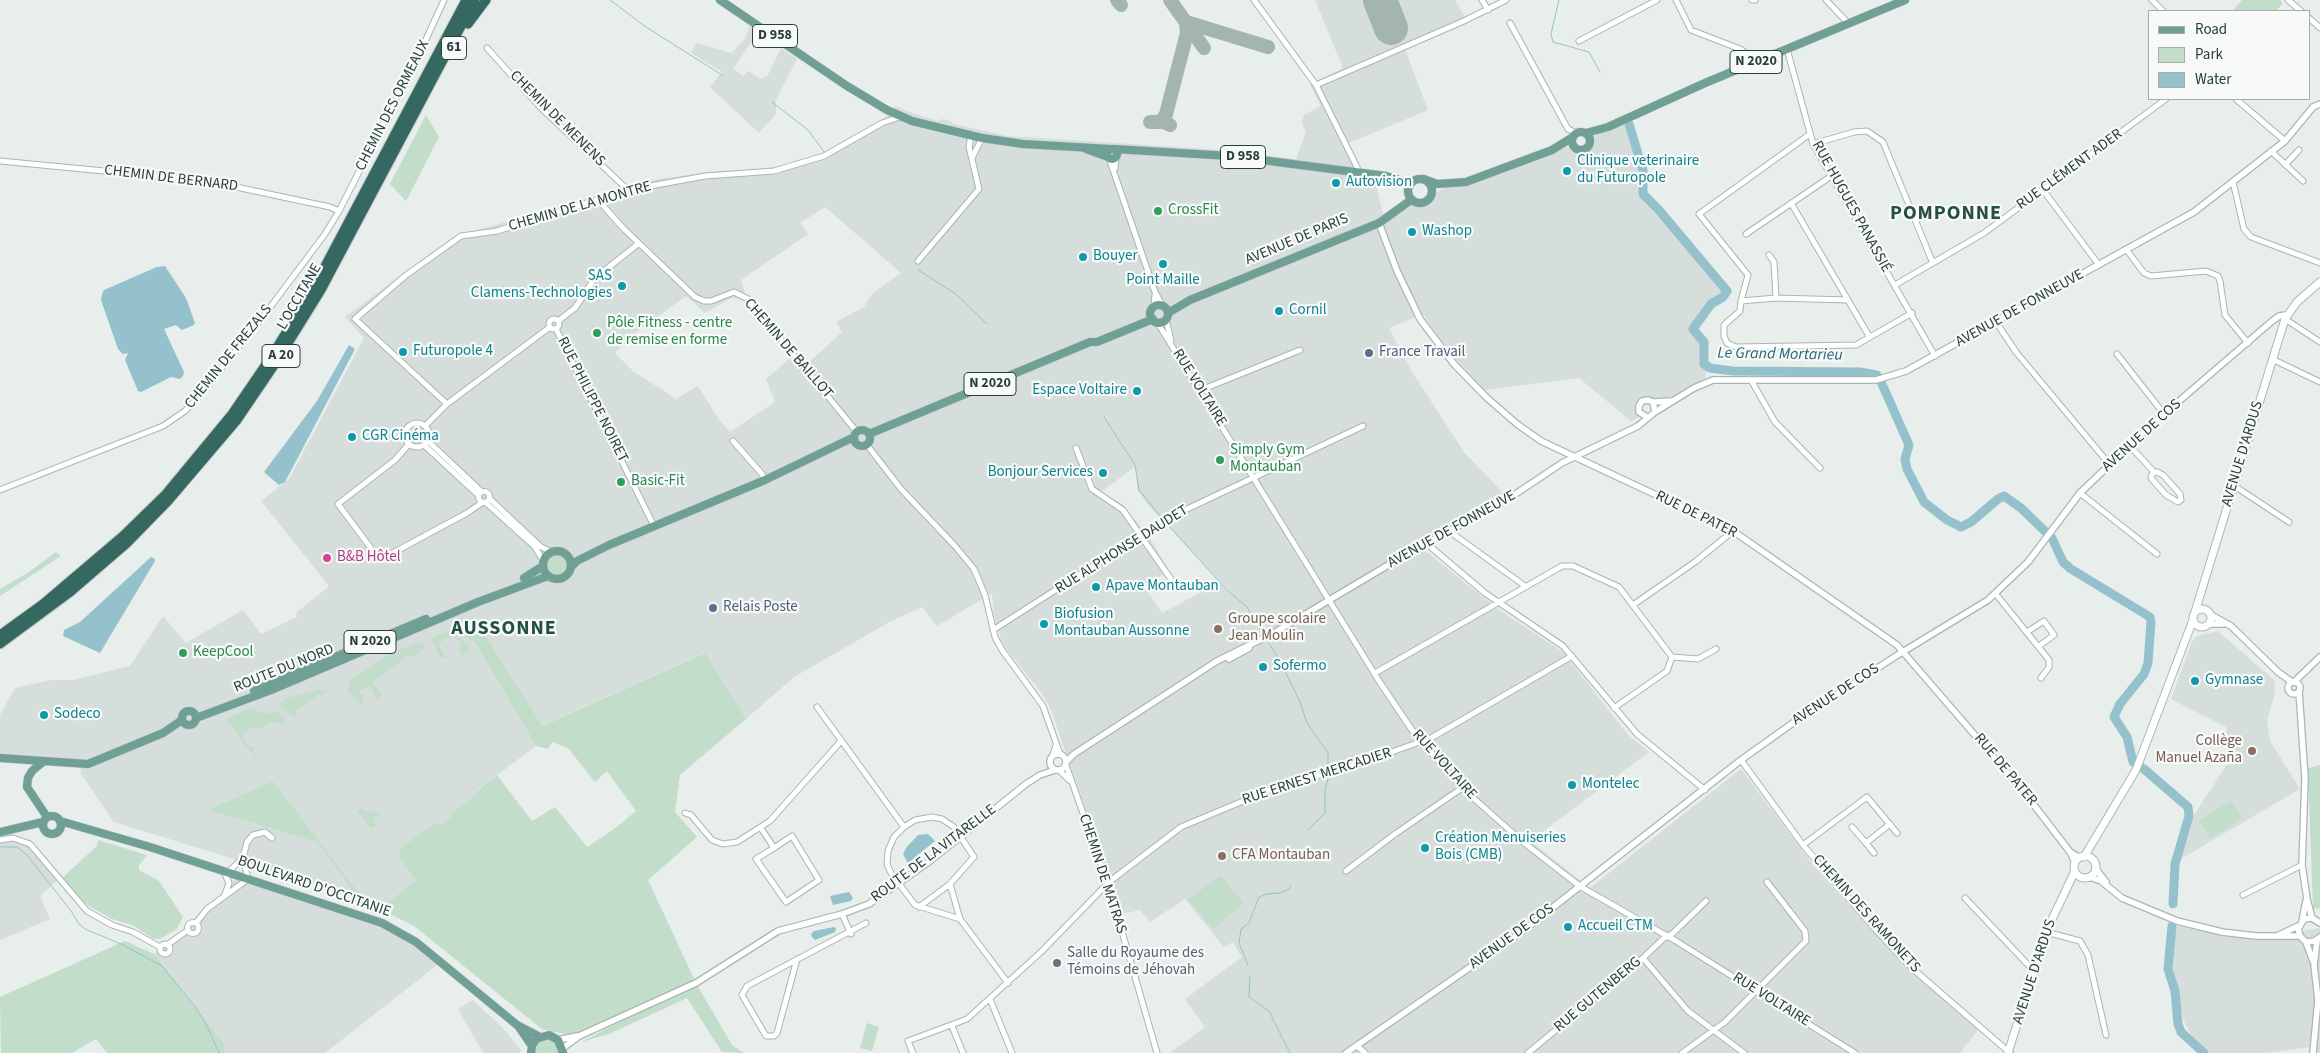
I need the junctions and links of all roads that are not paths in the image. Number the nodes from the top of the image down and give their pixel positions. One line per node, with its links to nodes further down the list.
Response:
1 (444, 0): 66 (street, CHEMIN DES ORMEAUX)
2 (462, 0): 26 (highway, 61)
3 (466, 0): 26 (highway, L'OCCITANE / A 20)
4 (475, 0): 30 (highway, L'OCCITANE / A 20)
5 (486, 0): 30 (highway, 61)
6 (720, 0): 28 (main road, D 958)
7 (1254, 0): 29 (street)
8 (1482, 0): 16 (street)
9 (1506, 0): 16 (street)
10 (1657, 0): 23 (street)
11 (1676, 0): 27 (street)
12 (1826, 0): 21 (street)
13 (1905, 0): 21 (main road, N 2020)
14 (2152, 0): 17 (street)
15 (2288, 0): 18 (street)
16 (1488, 10): 29 (street)
17 (2162, 10)
18 (2300, 10)
19 (2310, 19): 22 (street)
20 (1510, 23): 40 (street)
21 (1848, 23): 25 (main road, N 2020)
22 (2320, 28)
23 (1578, 41)
24 (487, 48): 60 (street, CHEMIN DE MENENS)
25 (1787, 49): 27 (main road, N 2020); 38 (street, RUE HUGUES PANASSIÉ)
26 (438, 54): 155 (highway, L'OCCITANE / A 20)
27 (1758, 60): 41 (main road, N 2020)
28 (829, 73): 34 (main road, D 958); 37 (main road, D 958)
29 (1316, 85): 53 (street)
30 (424, 96): 157 (highway, L'OCCITANE / A 20)
31 (2165, 100): 61 (street, RUE CLÉMENT ADER)
32 (2237, 100): 43 (street)
33 (2320, 104): 43 (street, AVENUE DE FONNEUVE)
34 (887, 110): 35 (main road, D 958); 36 (street)
35 (903, 117): 36 (street, CHEMIN DE LA MONTRE); 37 (main road, D 958)
36 (882, 123): 60 (street, CHEMIN DE LA MONTRE)
37 (931, 125): 39 (main road, D 958)
38 (1810, 134): 44 (street, RUE HUGUES PANASSIÉ); 80 (street)
39 (971, 135): 42 (main road, D 958); 50 (street)
40 (1574, 135): 41 (main road); 45 (main road); 46 (main road)
41 (1588, 136): 45 (main road)
42 (982, 138): 49 (main road, D 958); 50 (street)
43 (2285, 140): 48 (street, AVENUE DE FONNEUVE)
44 (1813, 144): 54 (street, RUE HUGUES PANASSIÉ); 73 (street)
45 (1574, 146): 46 (main road)
46 (1552, 150): 59 (main road)
47 (2299, 150): 52 (street)
48 (2272, 151): 52 (street); 57 (street, AVENUE DE FONNEUVE)
49 (1112, 154): 53 (main road, D 958); 81 (street, RUE VOLTAIRE)
50 (972, 158): 72 (street)
51 (0, 161): 66 (street, CHEMIN DE BERNARD)
52 (2286, 165): 56 (street)
53 (1358, 174): 58 (main road, D 958)
54 (1830, 177): 65 (street); 77 (street, RUE HUGUES PANASSIÉ)
55 (1424, 179): 58 (main road); 59 (main road); 62 (main road)
56 (2303, 181)
57 (2234, 182): 70 (street, AVENUE DE FONNEUVE); 74 (street)
58 (1410, 183): 64 (main road)
59 (1455, 184): 62 (main road)
60 (628, 190): 63 (street, CHEMIN DE LA MONTRE)
61 (2043, 190): 73 (street, RUE CLÉMENT ADER); 75 (street)
62 (1432, 195): 64 (main road)
63 (598, 200): 69 (street, CHEMIN DE BAILLOT); 101 (street, CHEMIN DE LA MONTRE)
64 (1411, 200): 67 (main road, AVENUE DE PARIS / N 2020)
65 (1791, 203): 68 (street); 79 (street)
66 (339, 211): 125 (street, CHEMIN DE FREZALS)
67 (1379, 222): 81 (main road, AVENUE DE PARIS / N 2020); 118 (street, RUE DE PATER)
68 (1746, 234)
69 (638, 244): 84 (street); 110 (street, CHEMIN DE BAILLOT)
70 (2126, 249): 75 (street, AVENUE DE FONNEUVE); 91 (street)
71 (1769, 255): 78 (street)
72 (918, 261)
73 (1932, 261): 77 (street, RUE CLÉMENT ADER)
74 (2320, 263)
75 (2099, 265): 85 (street, AVENUE DE FONNEUVE)
76 (2320, 282): 83 (main road)
77 (1895, 285): 82 (street, RUE HUGUES PANASSIÉ)
78 (1776, 298): 79 (street); 80 (street)
79 (1848, 300): 88 (street)
80 (1742, 301): 88 (street)
81 (1160, 313): 89 (street, RUE VOLTAIRE); 89 (street, RUE VOLTAIRE); 109 (main road, AVENUE DE PARIS / N 2020)
82 (1912, 313): 88 (street); 94 (street, RUE HUGUES PANASSIÉ)
83 (2286, 318): 90 (street); 91 (street, AVENUE DE COS); 95 (main road, AVENUE D'ARDUS)
84 (558, 321): 86 (street); 87 (street)
85 (1996, 322): 94 (street, AVENUE DE FONNEUVE); 119 (street)
86 (550, 327): 87 (street); 101 (street)
87 (556, 329): 129 (street, RUE PHILIPPE NOIRET)
88 (1869, 336)
89 (1171, 342): 98 (street, RUE VOLTAIRE)
90 (2320, 342)
91 (2248, 343): 104 (street, AVENUE DE COS)
92 (1300, 350): 98 (street)
93 (2117, 354): 104 (street)
94 (1935, 356): 96 (street, AVENUE DE FONNEUVE)
95 (2272, 359): 97 (street); 124 (main road, AVENUE D'ARDUS)
96 (1751, 380): 99 (street, AVENUE DE FONNEUVE); 120 (street)
97 (2320, 382)
98 (1201, 390): 122 (street, RUE VOLTAIRE)
99 (1676, 400): 100 (street, AVENUE DE FONNEUVE); 103 (street, AVENUE DE FONNEUVE)
100 (1653, 402): 102 (street); 103 (street)
101 (447, 404): 106 (street)
102 (1639, 412): 105 (street); 108 (street)
103 (1656, 412): 105 (street, AVENUE DE FONNEUVE)
104 (2164, 414): 116 (street, AVENUE DE COS)
105 (1648, 417): 108 (street, AVENUE DE FONNEUVE)
106 (426, 425): 111 (street); 113 (street)
107 (1363, 426): 122 (street, RUE ALPHONSE DAUDET)
108 (1633, 428): 118 (street, AVENUE DE FONNEUVE)
109 (869, 434): 110 (main road); 115 (main road)
110 (856, 437): 115 (main road); 123 (main road)
111 (428, 441): 114 (street); 127 (street)
112 (733, 441): 123 (street)
113 (409, 444): 114 (street); 127 (street)
114 (424, 445): 127 (street)
115 (867, 445): 152 (street, CHEMIN DE MATRAS)
116 (2130, 446): 119 (street, AVENUE DE COS); 121 (street)
117 (1076, 448): 132 (street)
118 (1573, 458): 130 (street, AVENUE DE FONNEUVE); 131 (street, RUE DE PATER)
119 (2110, 465): 126 (street, AVENUE DE COS)
120 (1820, 468)
121 (2154, 472): 121 (street)
122 (1255, 479): 132 (street, RUE ALPHONSE DAUDET); 145 (street, RUE VOLTAIRE)
123 (765, 480): 129 (main road)
124 (2233, 485): 128 (street); 143 (main road, AVENUE D'ARDUS)
125 (0, 490)
126 (2080, 493): 136 (street); 144 (street, AVENUE DE COS)
127 (483, 498): 135 (street); 138 (street)
128 (2289, 522)
129 (654, 526): 134 (main road)
130 (1449, 531): 133 (street, AVENUE DE FONNEUVE); 141 (street)
131 (1733, 531): 147 (street); 160 (street, RUE DE PATER)
132 (1142, 536): 142 (street); 152 (street, RUE ALPHONSE DAUDET)
133 (1426, 544): 145 (street, AVENUE DE FONNEUVE); 146 (street)
134 (609, 545): 137 (main road); 139 (main road)
135 (552, 552): 137 (main road); 138 (main road)
136 (2157, 554)
137 (567, 555): 139 (main road)
138 (543, 564): 140 (main road); 172 (main road, ROUTE DU NORD / N 2020)
139 (571, 567): 140 (main road)
140 (548, 576): 172 (main road, ROUTE DU NORD / N 2020)
141 (1525, 586): 146 (street); 147 (street)
142 (1177, 588)
143 (2201, 592): 148 (main road, AVENUE D'ARDUS); 149 (main road)
144 (1995, 593): 154 (street); 160 (street, AVENUE DE COS)
145 (1329, 600): 165 (street, RUE VOLTAIRE); 178 (street, AVENUE DE FONNEUVE)
146 (1497, 602): 161 (street); 165 (street)
147 (1633, 605): 162 (street)
148 (2195, 612): 149 (main road); 150 (main road)
149 (2209, 613): 151 (main road); 153 (street)
150 (2193, 620): 151 (main road); 156 (main road)
151 (2206, 626): 153 (street); 156 (main road)
152 (993, 630): 174 (street, CHEMIN DE MATRAS)
153 (2233, 630): 164 (street)
154 (2027, 632): 158 (street); 158 (street)
155 (0, 635)
156 (2185, 638): 199 (main road)
157 (0, 644)
158 (2039, 646): 166 (street)
159 (1716, 649): 162 (street)
160 (1903, 652): 179 (street, AVENUE DE COS); 205 (street, RUE DE PATER)
161 (1572, 656): 171 (street); 175 (street, RUE ERNEST MERCADIER)
162 (1672, 657): 171 (street)
163 (2320, 658): 167 (street)
164 (2278, 672): 167 (street); 168 (street)
165 (1375, 673): 175 (street, RUE VOLTAIRE)
166 (2041, 678)
167 (2296, 686): 168 (street); 168 (street); 169 (street)
168 (2289, 690): 169 (street)
169 (2298, 706): 207 (street)
170 (817, 707): 173 (street)
171 (1614, 708): 186 (street)
172 (195, 716): 180 (main road)
173 (841, 741): 191 (street); 193 (street)
174 (1056, 742): 176 (street); 178 (street, CHEMIN DE MATRAS)
175 (1422, 742): 185 (street, RUE VOLTAIRE); 218 (street, RUE ERNEST MERCADIER)
176 (1053, 755): 178 (street); 181 (street, ROUTE DE LA VITARELLE)
177 (0, 758): 180 (main road)
178 (1064, 759): 182 (street, AVENUE DE FONNEUVE); 184 (street, CHEMIN DE MATRAS)
179 (1741, 760): 186 (street, AVENUE DE COS); 201 (street, CHEMIN DES RAMONETS)
180 (43, 762): 188 (main road)
181 (1050, 762): 182 (street); 183 (street, ROUTE DE LA VITARELLE)
182 (1057, 770): 183 (street, ROUTE DE LA VITARELLE); 184 (street, CHEMIN DE MATRAS)
183 (1040, 775): 196 (street, ROUTE DE LA VITARELLE)
184 (1071, 782): 218 (street, CHEMIN DE MATRAS)
185 (1462, 788): 211 (street); 219 (street, RUE VOLTAIRE)
186 (1706, 790): 219 (street, AVENUE DE COS)
187 (685, 813): 193 (street)
188 (45, 823): 190 (main road, BOULEVARD D'OCCITANIE); 190 (main road, BOULEVARD D'OCCITANIE); 194 (main road, BOULEVARD D'OCCITANIE)
189 (1890, 824): 195 (street); 200 (street); 201 (street)
190 (60, 825): 209 (main road, BOULEVARD D'OCCITANIE)
191 (904, 827): 196 (street); 216 (street)
192 (1852, 827): 200 (street)
193 (761, 828): 202 (street)
194 (0, 832)
195 (1897, 833)
196 (960, 836): 216 (street, ROUTE DE LA VITARELLE); 217 (street)
197 (272, 838): 204 (street)
198 (0, 840): 241 (street)
199 (2096, 840): 205 (main road); 206 (main road)
200 (1866, 843): 203 (street)
201 (1803, 845): 269 (street, CHEMIN DES RAMONETS)
202 (774, 848): 202 (street)
203 (1874, 853)
204 (243, 858): 209 (street); 214 (street)
205 (2080, 859): 206 (main road); 210 (main road)
206 (2092, 860): 208 (main road)
207 (2302, 865): 223 (street); 225 (street)
208 (2095, 868): 213 (main road); 220 (street)
209 (226, 871): 214 (main road, BOULEVARD D'OCCITANIE); 222 (street)
210 (2075, 871): 212 (main road); 221 (main road, AVENUE D'ARDUS)
211 (1346, 872)
212 (2081, 877): 213 (main road); 221 (main road, AVENUE D'ARDUS)
213 (2090, 877): 220 (street)
214 (248, 879): 222 (street); 249 (main road, BOULEVARD D'OCCITANIE)
215 (1767, 882): 247 (street)
216 (898, 884): 227 (street); 228 (street, ROUTE DE LA VITARELLE)
217 (950, 884): 227 (street); 229 (street)
218 (1107, 885): 246 (street, RUE ERNEST MERCADIER); 262 (street, CHEMIN DE MATRAS)
219 (1581, 887): 236 (street, RUE VOLTAIRE); 256 (street, AVENUE DE COS)
220 (2112, 889): 235 (street)
221 (2065, 892): 234 (main road, AVENUE D'ARDUS)
222 (224, 894): 240 (street)
223 (2243, 895)
224 (1966, 898): 245 (street)
225 (2306, 899): 230 (street); 232 (street)
226 (1706, 901): 236 (street, RUE GUTENBERG)
227 (919, 907): 229 (street)
228 (842, 914): 233 (street); 254 (street, ROUTE DE LA VITARELLE)
229 (960, 919): 246 (street)
230 (2317, 919): 232 (street)
231 (866, 923): 233 (street)
232 (2300, 924): 235 (street); 237 (street)
233 (850, 932): 243 (street)
234 (2046, 932): 245 (main road, AVENUE D'ARDUS); 252 (street)
235 (2279, 935): 237 (street)
236 (1667, 936): 242 (street, RUE GUTENBERG); 247 (street, RUE VOLTAIRE)
237 (2300, 936): 239 (street)
238 (2319, 939): 239 (street); 244 (street)
239 (2306, 942): 244 (street)
240 (167, 945): 241 (street); 241 (street)
241 (160, 947)
242 (1643, 958): 251 (street); 265 (street, RUE GUTENBERG)
243 (797, 959): 243 (street)
244 (2314, 966): 270 (street)
245 (2034, 970): 269 (main road, AVENUE D'ARDUS)
246 (1008, 983): 248 (street, RUE ERNEST MERCADIER)
247 (1756, 990): 251 (street); 268 (street, RUE VOLTAIRE)
248 (990, 999): 250 (street, RUE ERNEST MERCADIER); 261 (street)
249 (517, 1025): 253 (main road, BOULEVARD D'OCCITANIE); 257 (main road, BOULEVARD D'OCCITANIE)
250 (952, 1026): 259 (street, RUE ERNEST MERCADIER); 260 (street)
251 (1712, 1032): 266 (street); 267 (street)
252 (2106, 1034)
253 (540, 1036): 255 (main road, BOULEVARD D'OCCITANIE); 257 (main road)
254 (579, 1036): 255 (street, ROUTE DE LA VITARELLE); 258 (street, ROUTE DE LA VITARELLE)
255 (558, 1040): 258 (main road)
256 (1358, 1046): 263 (street, AVENUE DE COS); 264 (street)
257 (531, 1051)
258 (563, 1051)
259 (912, 1053)
260 (963, 1053)
261 (1012, 1053)
262 (1157, 1053)
263 (1346, 1053)
264 (1365, 1053)
265 (1528, 1053)
266 (1682, 1053)
267 (1744, 1053)
268 (1855, 1053)
269 (2009, 1053)
270 (2313, 1053)

